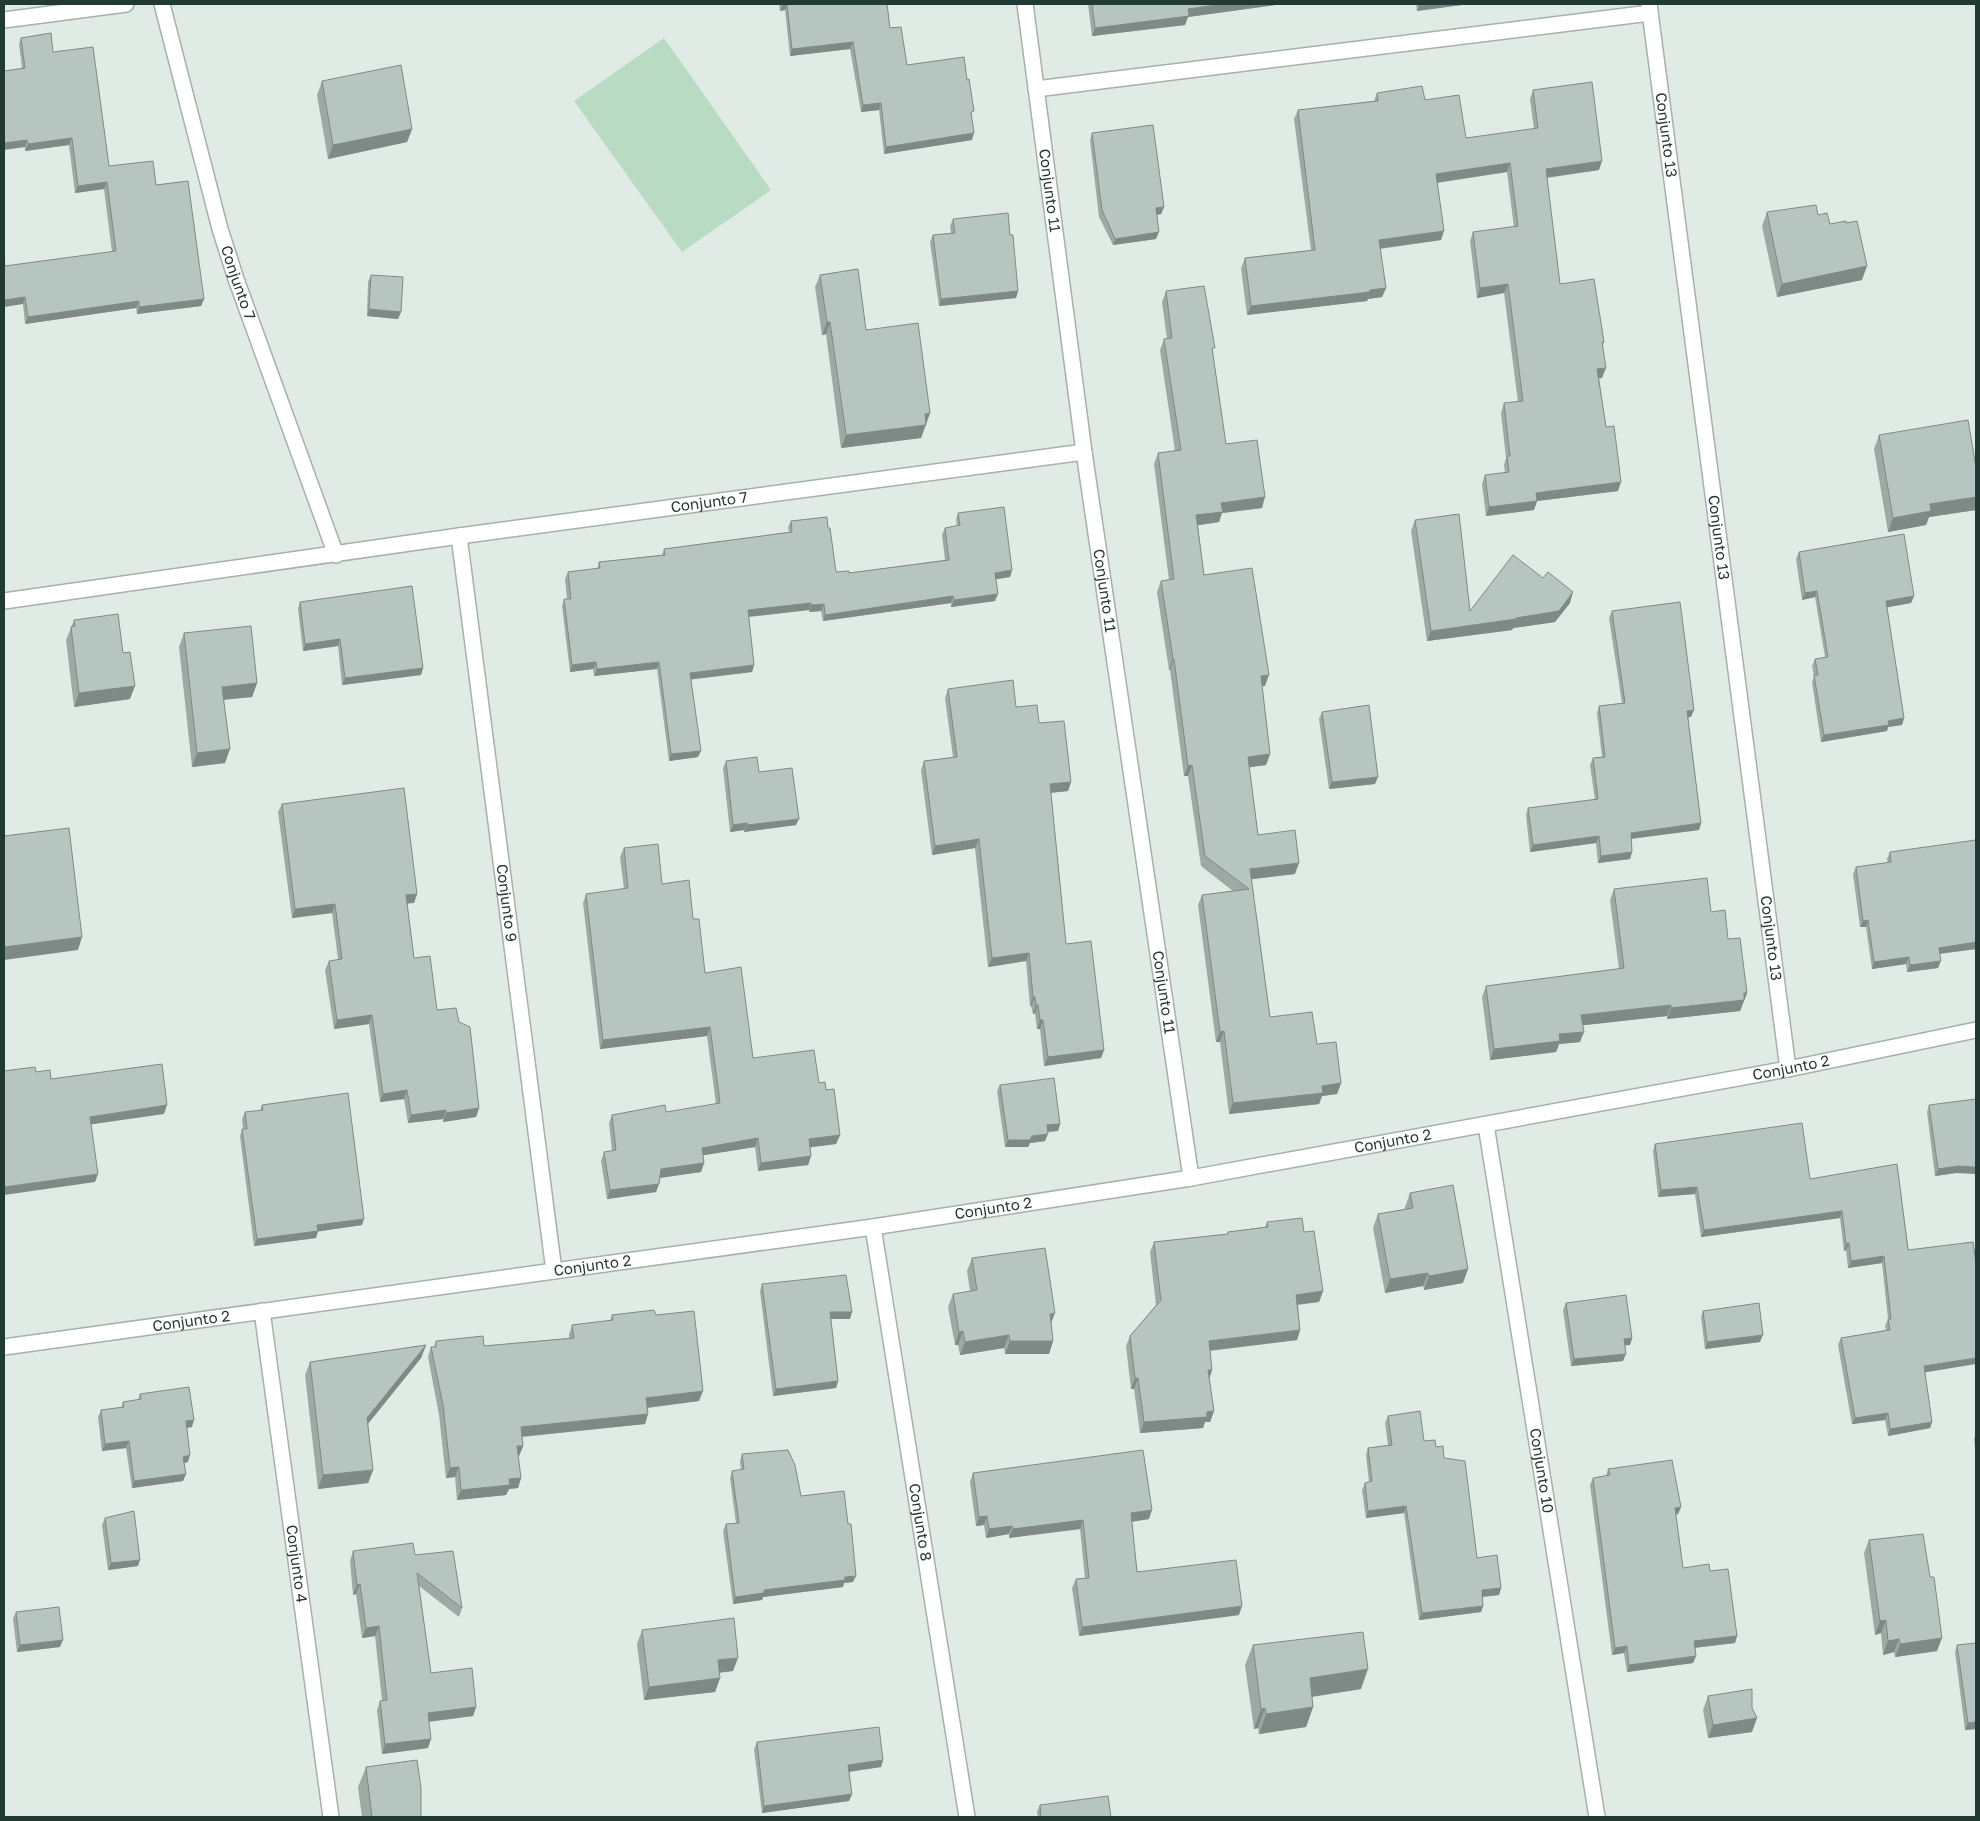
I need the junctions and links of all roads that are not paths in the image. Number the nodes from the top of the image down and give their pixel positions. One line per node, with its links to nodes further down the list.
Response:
1 (126, 4): 5 (street)
2 (162, 4): 9 (street, Conjunto 7)
3 (1025, 4): 6 (street, Conjunto 11)
4 (1649, 8): 6 (street); 12 (street, Conjunto 13)
5 (4, 20)
6 (1036, 89): 7 (street, Conjunto 11)
7 (1084, 452): 8 (street, Conjunto 7); 14 (street, Conjunto 11)
8 (459, 536): 9 (street, Conjunto 7); 16 (street, Conjunto 9)
9 (336, 555): 10 (street, Conjunto 7)
10 (4, 601)
11 (1976, 1030): 12 (street, Conjunto 2)
12 (1788, 1069): 13 (street, Conjunto 2)
13 (1486, 1125): 14 (street, Conjunto 2); 21 (street, Conjunto 10)
14 (1191, 1178): 15 (street, Conjunto 2)
15 (873, 1227): 16 (street, Conjunto 2); 20 (street, Conjunto 8)
16 (554, 1271): 17 (street, Conjunto 2)
17 (262, 1311): 18 (street, Conjunto 2); 19 (street, Conjunto 4)
18 (4, 1347)
19 (332, 1817)
20 (967, 1817)
21 (1597, 1817)

